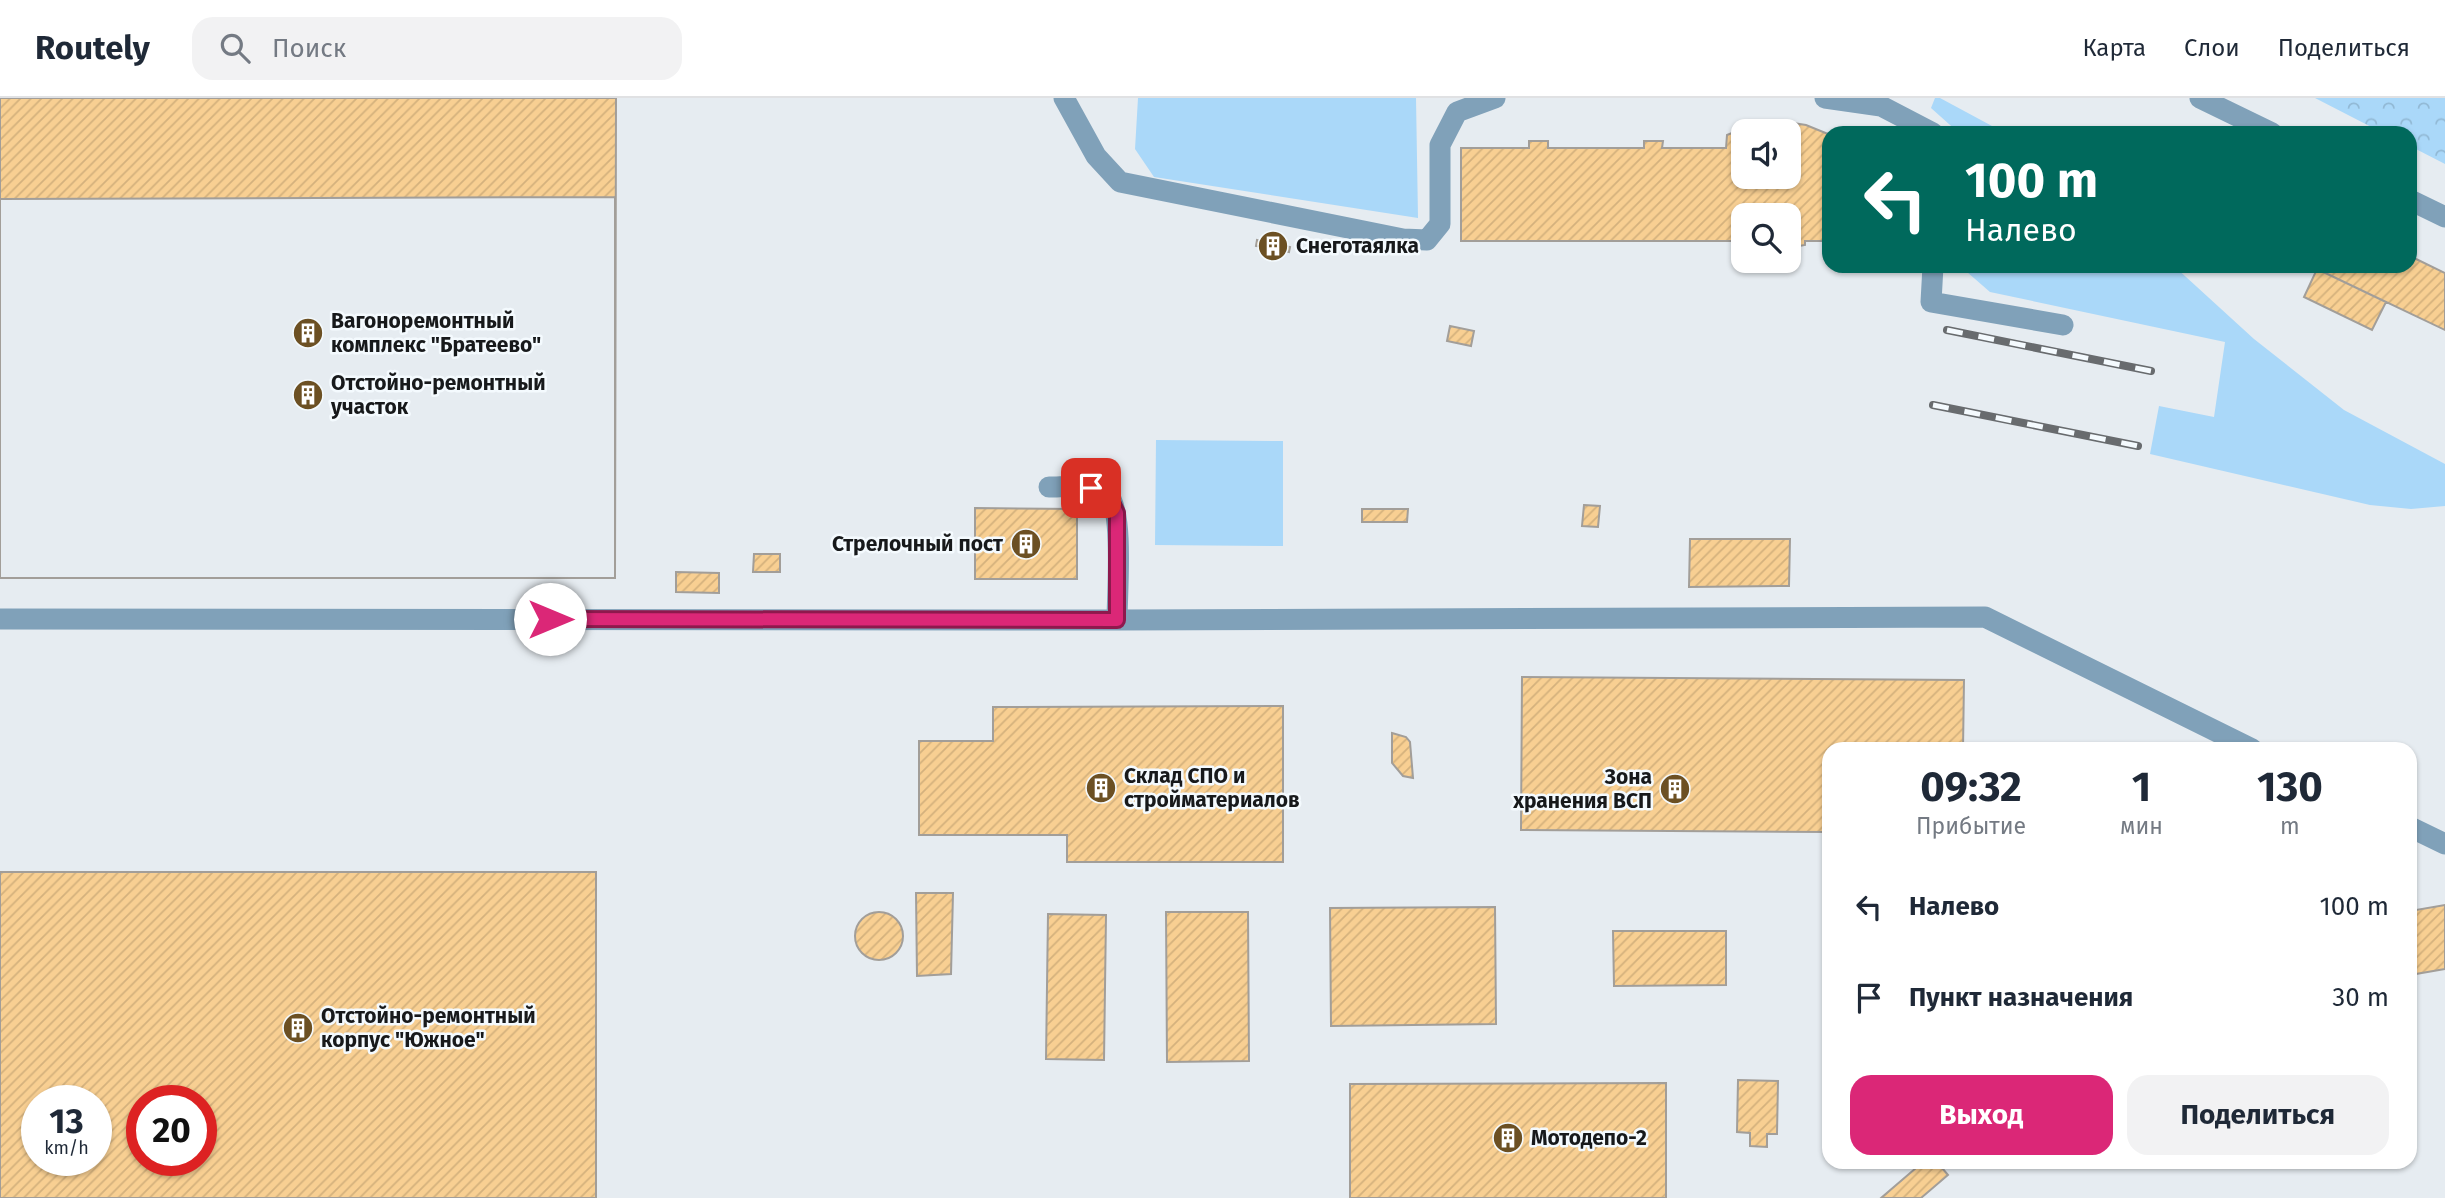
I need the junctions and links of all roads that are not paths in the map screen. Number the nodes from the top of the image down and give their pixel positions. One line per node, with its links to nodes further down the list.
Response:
1 (1064, 98): 2 (lane)
2 (1495, 98)
3 (1825, 98): 5 (lane)
4 (2200, 98): 6 (lane)
5 (1920, 126)
6 (2258, 126)
7 (2417, 203): 8 (lane)
8 (2445, 217)
9 (1933, 273): 10 (lane)
10 (2063, 325)
11 (1049, 488): 13 (lane)
12 (0, 619): 13 (lane)
13 (1117, 620): 14 (lane)
14 (2238, 742)
15 (2417, 831): 16 (lane)
16 (2445, 845)

